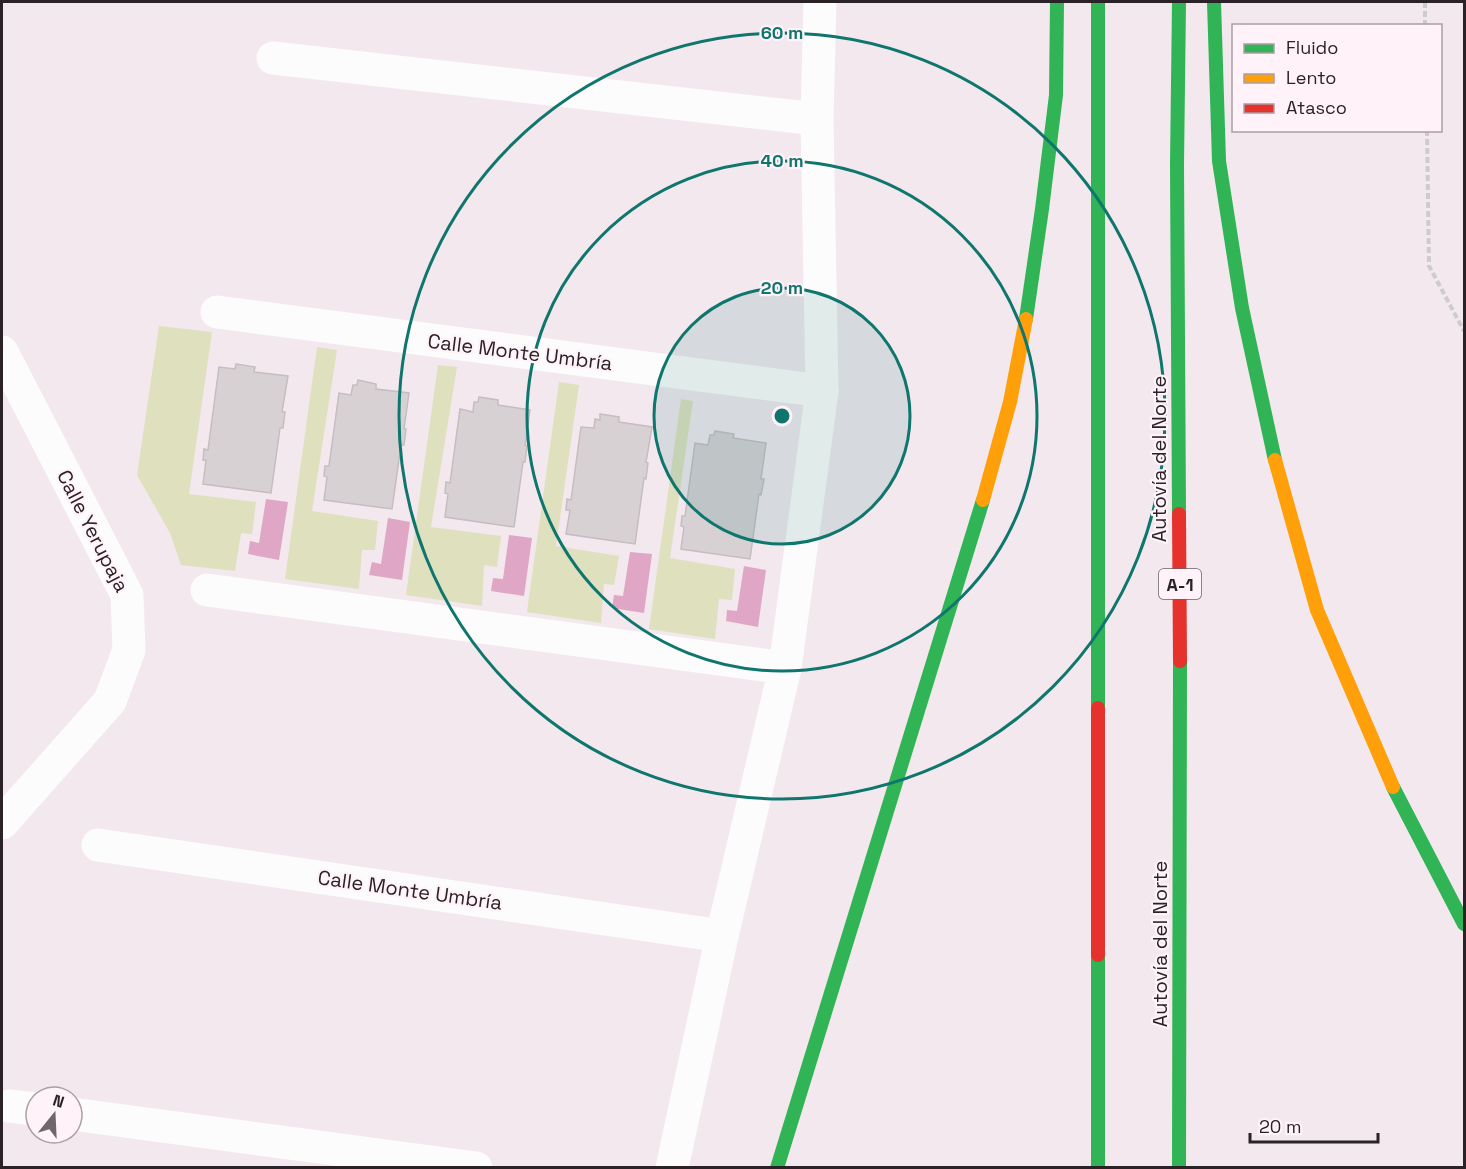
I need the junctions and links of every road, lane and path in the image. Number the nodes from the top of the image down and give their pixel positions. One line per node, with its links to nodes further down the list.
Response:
1 (820, 2): 9 (street)
2 (1057, 2): 24 (highway)
3 (1098, 2): 25 (highway)
4 (1179, 2): 26 (highway, Autovía del Norte / A-1)
5 (1214, 2): 19 (highway)
6 (1425, 2): 7 (path)
7 (1425, 24)
8 (273, 58): 9 (street)
9 (817, 119): 14 (street)
10 (1427, 132): 12 (path)
11 (217, 312): 14 (street, Calle Monte Umbría)
12 (1464, 331)
13 (2, 352): 17 (street, Calle Yerupaja)
14 (822, 391): 16 (street)
15 (207, 590): 16 (street)
16 (785, 668): 20 (street)
17 (2, 823)
18 (98, 845): 20 (street, Calle Monte Umbría)
19 (1464, 924)
20 (722, 936): 23 (street)
21 (84, 1116): 22 (street)
22 (476, 1167)
23 (672, 1167)
24 (777, 1167)
25 (1098, 1167)
26 (1179, 1167)

